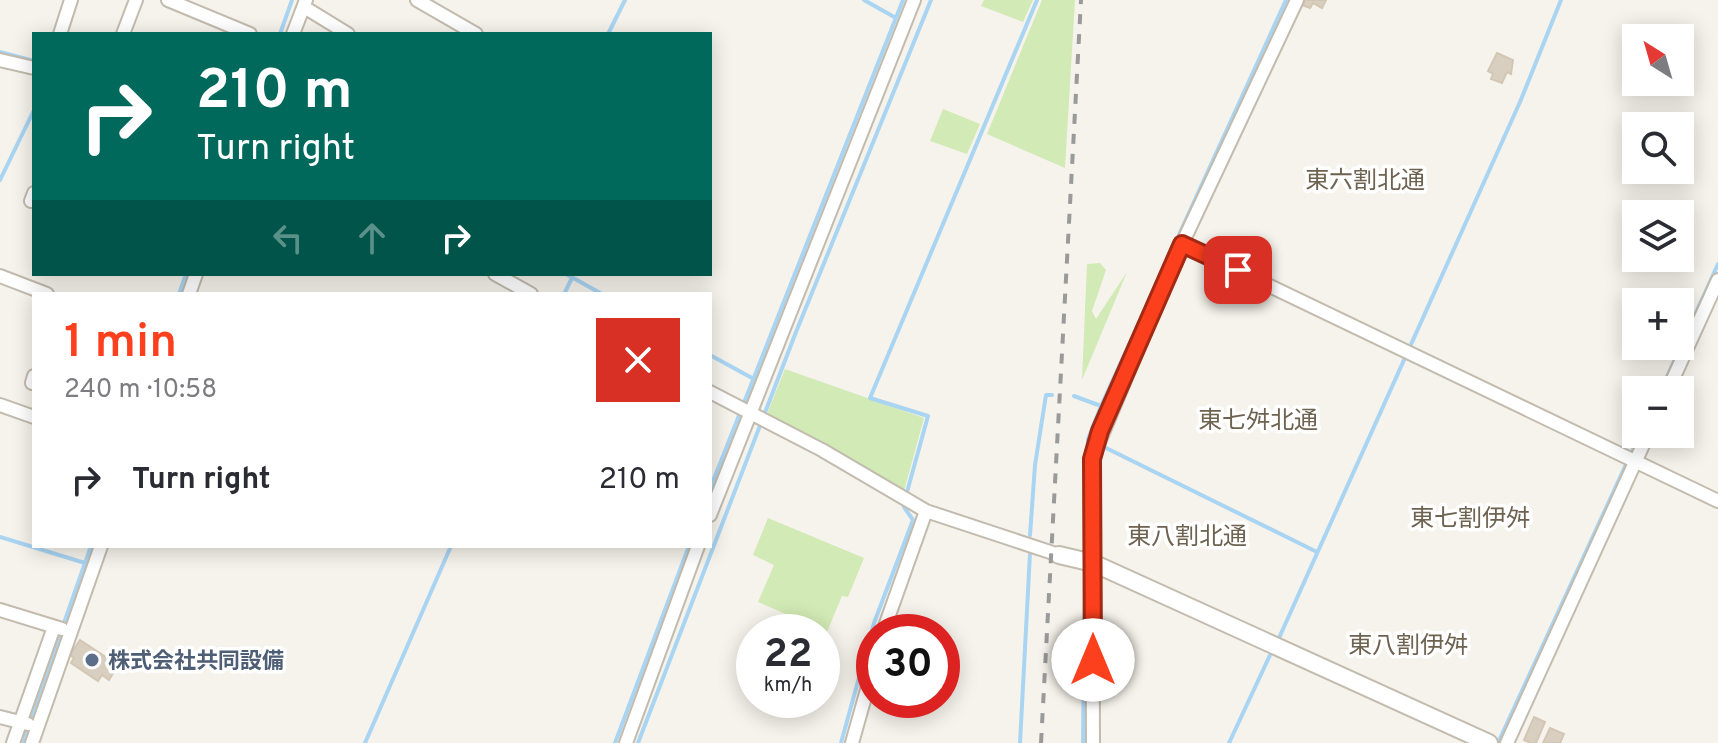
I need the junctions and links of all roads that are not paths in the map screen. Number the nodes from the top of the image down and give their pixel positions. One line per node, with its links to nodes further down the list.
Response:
1 (71, 0): 9 (street)
2 (136, 0): 10 (street)
3 (168, 0): 11 (street)
4 (417, 0): 8 (street)
5 (914, 0): 25 (street)
6 (1297, 0): 16 (street)
7 (305, 4): 12 (street); 13 (street)
8 (459, 30)
9 (61, 32)
10 (124, 32)
11 (245, 32)
12 (294, 32)
13 (345, 32)
14 (0, 60): 15 (street)
15 (32, 68)
16 (1182, 244): 28 (street); 35 (street)
17 (0, 276): 20 (street)
18 (499, 276): 21 (street)
19 (1718, 280): 22 (street)
20 (42, 292)
21 (527, 292)
22 (1674, 376)
23 (712, 393): 25 (street)
24 (0, 405): 26 (street)
25 (751, 413): 30 (street); 31 (street)
26 (32, 416)
27 (1639, 448): 28 (street)
28 (1632, 459): 29 (street); 48 (street)
29 (1718, 501)
30 (712, 510)
31 (926, 511): 34 (street); 37 (street)
32 (100, 548): 38 (street)
33 (697, 548): 44 (street)
34 (1055, 554): 35 (street)
35 (1087, 562): 46 (street); 47 (street)
36 (0, 610): 38 (street)
37 (889, 614)
38 (62, 629): 41 (street)
39 (0, 717): 41 (street)
40 (859, 718): 45 (street)
41 (28, 724): 42 (street); 43 (street)
42 (13, 743)
43 (32, 743)
44 (626, 743)
45 (852, 743)
46 (1093, 743)
47 (1489, 743)
48 (1507, 743)

